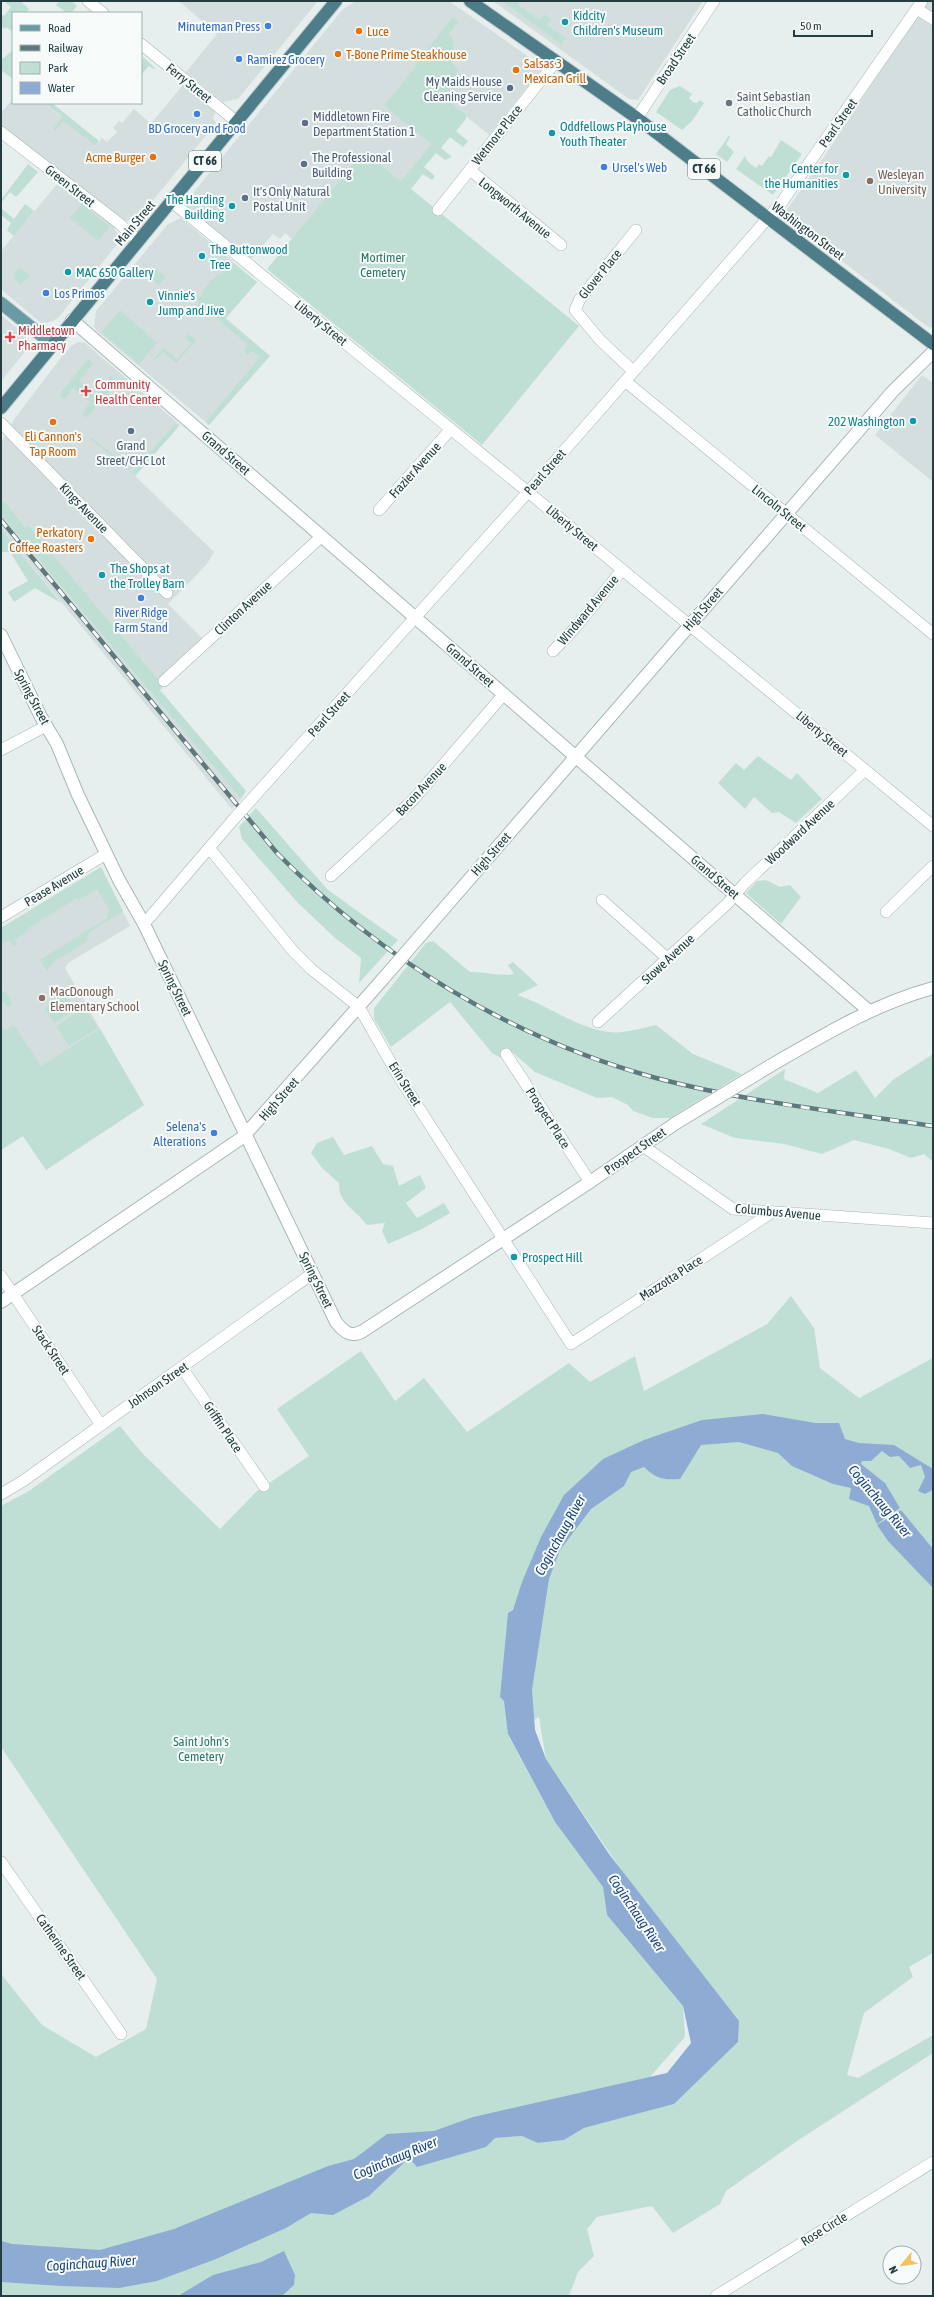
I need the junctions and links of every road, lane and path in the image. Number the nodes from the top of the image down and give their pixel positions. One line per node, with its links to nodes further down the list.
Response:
1 (88, 1): 6 (street)
2 (336, 1): 11 (highway, Main Street / CT 66)
3 (470, 1): 9 (highway, Washington Street / CT 66)
4 (714, 1): 10 (street, Broad Street)
5 (920, 5): 7 (street); 16 (street, Pearl Street)
6 (102, 12)
7 (933, 19)
8 (142, 45): 11 (street, Ferry Street)
9 (556, 61): 10 (highway, Washington Street / CT 66); 13 (street, Wetmore Place)
10 (637, 118): 16 (highway, Washington Street / CT 66)
11 (237, 122): 14 (highway, Main Street / CT 66)
12 (1, 132): 18 (street, Green Street)
13 (470, 170): 15 (street, Wetmore Place); 19 (street, Longworth Avenue)
14 (172, 202): 18 (highway, Main Street / CT 66); 29 (street, Liberty Street)
15 (438, 210)
16 (769, 218): 23 (highway, Washington Street / CT 66); 25 (street, Pearl Street)
17 (636, 230): 25 (street, Glover Place)
18 (138, 241): 21 (highway, Main Street / CT 66)
19 (561, 245)
20 (1, 303): 22 (main road)
21 (72, 320): 22 (highway, Main Street / CT 66); 33 (street, Grand Street)
22 (52, 344): 27 (highway, Main Street / CT 66)
23 (933, 344)
24 (933, 352): 32 (street, High Street)
25 (633, 372): 26 (street, Pearl Street)
26 (625, 381): 30 (street, Pearl Street); 32 (street, Lincoln Street)
27 (1, 408)
28 (1, 423): 35 (street, Kings Avenue)
29 (451, 429): 30 (street, Liberty Street); 31 (street, Frazier Avenue)
30 (528, 492): 34 (street, Liberty Street); 36 (street, Pearl Street)
31 (379, 510)
32 (786, 514): 37 (street, High Street); 38 (street, Lincoln Street)
33 (322, 536): 36 (street, Grand Street); 41 (street, Clinton Avenue)
34 (622, 570): 37 (street, Liberty Street); 40 (street, Windward Avenue)
35 (167, 593)
36 (416, 617): 42 (street, Grand Street); 48 (street, Pearl Street, bridge)
37 (689, 625): 45 (street, High Street); 46 (street, Liberty Street)
38 (933, 634)
39 (2, 638): 43 (street, Spring Street)
40 (553, 651)
41 (164, 681)
42 (504, 694): 45 (street, Grand Street); 51 (street, Bacon Avenue)
43 (46, 726): 44 (street); 49 (street, Spring Street)
44 (1, 750)
45 (576, 756): 52 (street, Grand Street); 59 (street, High Street, bridge)
46 (865, 770): 47 (street, Liberty Street); 52 (street, Woodward Avenue)
47 (933, 826)
48 (210, 849): 56 (street, Pearl Street); 59 (street, Erin Street)
49 (106, 854): 55 (street, Pease Avenue); 56 (street, Spring Street)
50 (933, 866): 54 (street)
51 (331, 876)
52 (736, 894): 57 (street, Stowe Avenue); 60 (street, Grand Street)
53 (602, 900): 57 (street)
54 (886, 912)
55 (1, 917)
56 (144, 924): 63 (street, Spring Street)
57 (668, 959): 61 (street, Stowe Avenue)
58 (933, 988): 60 (street, Prospect Street)
59 (359, 1007): 63 (street, High Street); 68 (street, Erin Street)
60 (869, 1011): 64 (street, Prospect Street, bridge)
61 (598, 1022)
62 (506, 1054): 65 (street, Prospect Place)
63 (246, 1134): 69 (street, Spring Street); 71 (street, High Street)
64 (643, 1146): 65 (street, Prospect Street); 66 (street, Columbus Avenue)
65 (590, 1182): 68 (street, Prospect Street)
66 (771, 1213): 67 (street, Columbus Avenue); 74 (street, Mazzotta Place)
67 (933, 1224)
68 (504, 1238): 73 (street, Prospect Street); 74 (street, Erin Street)
69 (313, 1273): 73 (street, Spring Street); 75 (street, Johnson Street)
70 (1, 1276): 71 (street, Stack Street)
71 (13, 1294): 72 (street, High Street); 76 (street, Stack Street)
72 (1, 1302)
73 (348, 1333)
74 (571, 1344)
75 (182, 1368): 76 (street, Johnson Street); 77 (street, Griffin Place)
76 (101, 1425): 78 (street, Johnson Street)
77 (264, 1486)
78 (1, 1494)
79 (1, 1862): 80 (street, Catherine Street)
80 (121, 2034)
81 (933, 2162): 82 (street, Rose Circle)
82 (716, 2296)

